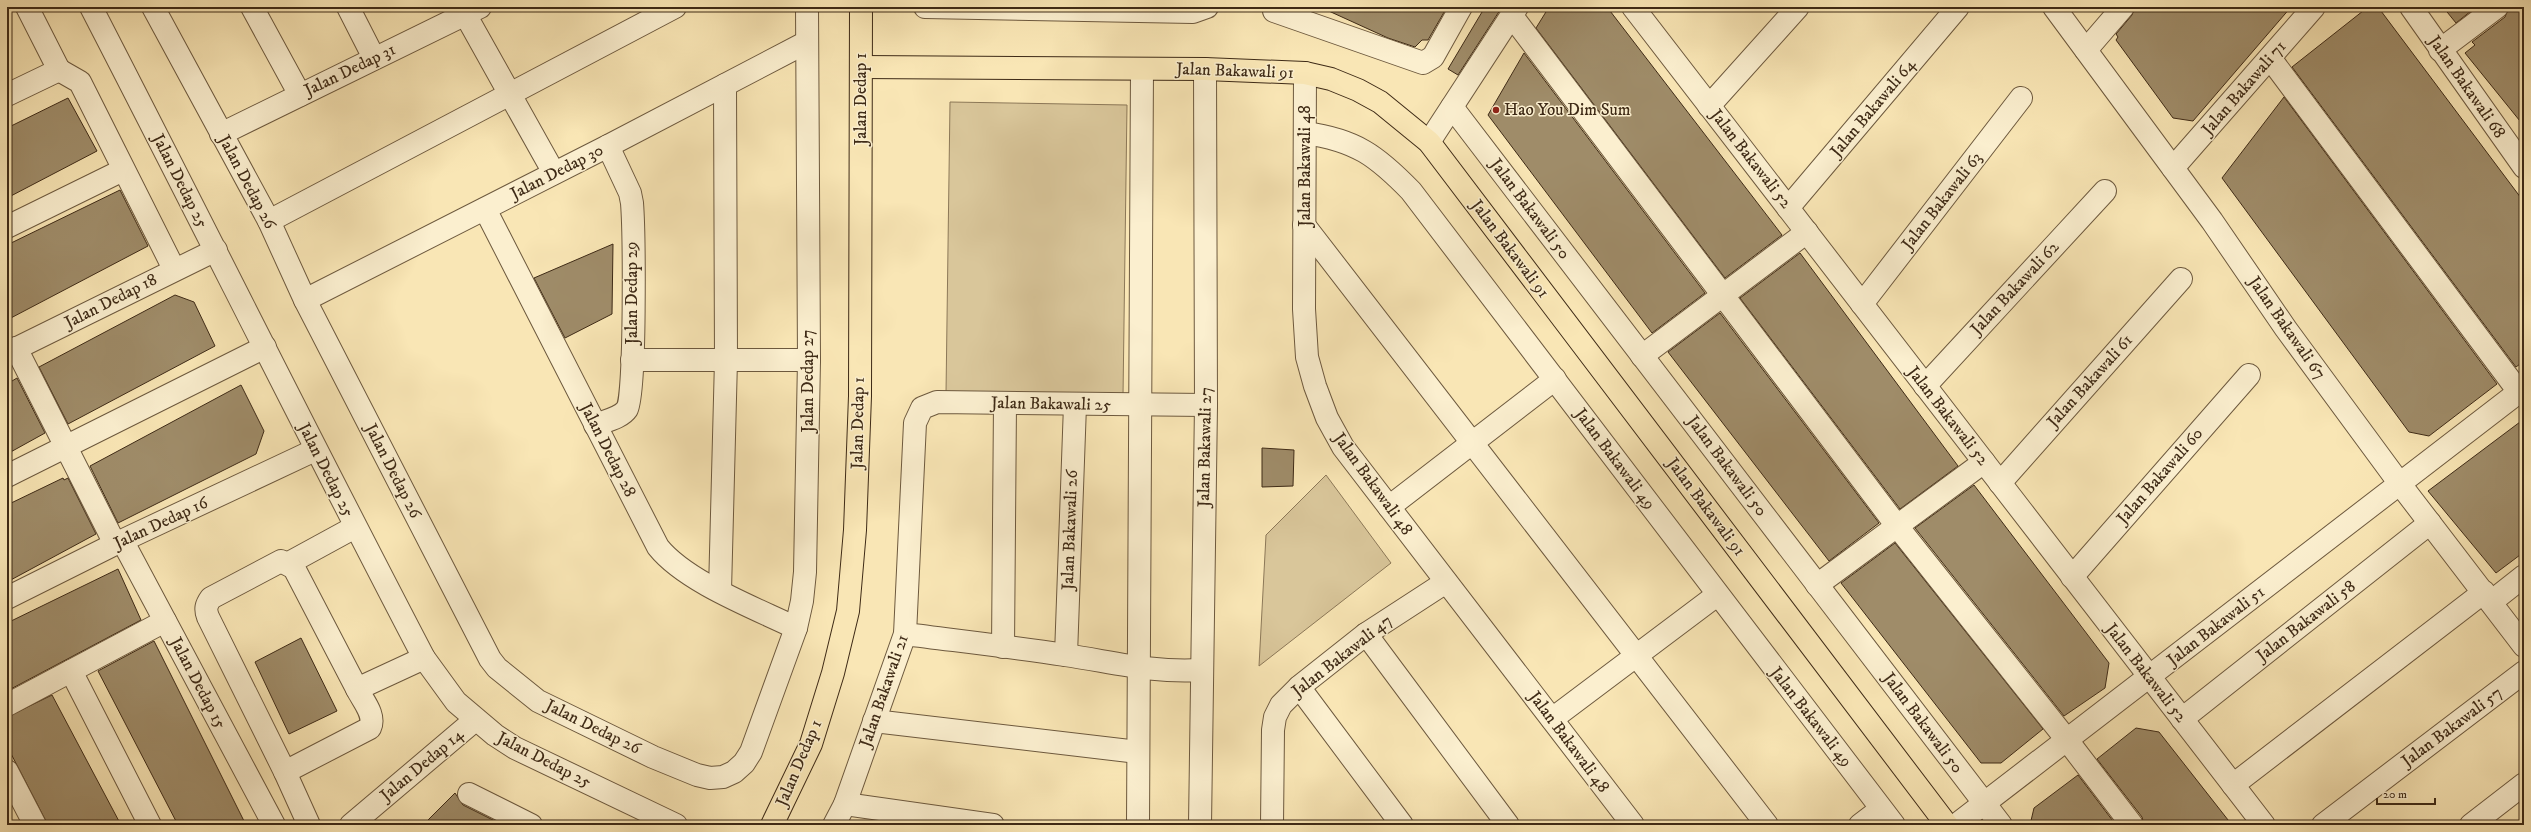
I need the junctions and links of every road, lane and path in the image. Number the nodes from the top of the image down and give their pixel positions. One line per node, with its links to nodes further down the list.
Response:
1 (27, 7): 31 (street)
2 (91, 7): 55 (street, Jalan Dedap 25)
3 (153, 7): 41 (street, Jalan Dedap 26)
4 (252, 7): 36 (street)
5 (348, 7): 26 (street)
6 (675, 7): 34 (street)
7 (807, 7): 23 (street, Jalan Dedap 27)
8 (861, 7): 28 (main road, Jalan Dedap 1)
9 (924, 7): 18 (street)
10 (1461, 7): 22 (street)
11 (1798, 7): 38 (street)
12 (1958, 7): 49 (street, Jalan Bakawali 64)
13 (2054, 7): 24 (street, Jalan Bakawali 67)
14 (2123, 7): 24 (street)
15 (2314, 7): 27 (street, Jalan Bakawali 71)
16 (2411, 7): 25 (street, Jalan Bakawali 68)
17 (2497, 7): 25 (street)
18 (1206, 8)
19 (1514, 11): 39 (street); 58 (street)
20 (1642, 11): 38 (street, Jalan Bakawali 52)
21 (461, 12): 26 (street, Jalan Dedap 31); 34 (street)
22 (1274, 12)
23 (807, 42): 33 (street, Jalan Dedap 30); 66 (street, Jalan Dedap 27)
24 (2086, 50): 45 (street, Jalan Bakawali 67)
25 (2440, 50): 44 (street, Jalan Bakawali 68)
26 (374, 58): 36 (street, Jalan Dedap 31)
27 (2270, 58): 45 (street, Jalan Bakawali 71); 70 (street)
28 (860, 67): 29 (main road, Jalan Bakawali 91); 138 (main road, Jalan Dedap 1)
29 (1142, 68): 30 (main road, Jalan Bakawali 91); 73 (street)
30 (1205, 69): 32 (main road, Jalan Bakawali 91); 74 (street, Jalan Bakawali 27)
31 (59, 70): 35 (street); 46 (street)
32 (1305, 73): 40 (street, Jalan Bakawali 48); 42 (main road, Jalan Bakawali 91)
33 (725, 85): 43 (street, Jalan Dedap 30); 65 (street)
34 (508, 93): 47 (street); 51 (street)
35 (7, 95)
36 (300, 95): 41 (street, Jalan Dedap 31)
37 (2021, 98): 60 (street, Jalan Bakawali 63)
38 (1710, 106): 49 (street, Jalan Bakawali 52)
39 (1452, 107): 42 (street); 63 (street, Jalan Bakawali 50)
40 (1305, 133): 52 (street, Jalan Bakawali 48); 68 (street, Jalan Bakawali 49)
41 (221, 134): 51 (street, Jalan Dedap 26)
42 (1429, 142): 150 (main road, Jalan Bakawali 91)
43 (608, 146): 47 (street, Jalan Dedap 30); 64 (street, Jalan Dedap 29)
44 (2524, 167)
45 (2173, 168): 83 (street, Jalan Bakawali 67)
46 (123, 170): 53 (street); 56 (street)
47 (554, 173): 50 (street, Jalan Dedap 30)
48 (2105, 191): 69 (street, Jalan Bakawali 62)
49 (1788, 208): 54 (street, Jalan Bakawali 52)
50 (485, 209): 59 (street, Jalan Dedap 30); 75 (street, Jalan Dedap 28)
51 (269, 221): 59 (street, Jalan Dedap 26)
52 (1304, 225): 77 (street); 84 (street, Jalan Bakawali 48)
53 (7, 228)
54 (1807, 232): 58 (street); 60 (street, Jalan Bakawali 52)
55 (216, 250): 56 (street, Jalan Dedap 18); 61 (street, Jalan Dedap 25)
56 (174, 270): 62 (street, Jalan Dedap 18)
57 (2181, 279): 82 (street, Jalan Bakawali 61)
58 (1724, 295): 63 (street); 86 (street)
59 (305, 300): 120 (street, Jalan Dedap 26)
60 (1862, 304): 69 (street, Jalan Bakawali 52)
61 (265, 347): 78 (street); 79 (street, Jalan Dedap 25)
62 (12, 351): 78 (street, Jalan Dedap 15)
63 (1642, 356): 93 (street, Jalan Bakawali 50)
64 (632, 360): 65 (street); 75 (street, Jalan Dedap 29)
65 (726, 360): 66 (street); 94 (street)
66 (809, 360): 99 (street, Jalan Dedap 27)
67 (2249, 375): 91 (street, Jalan Bakawali 60)
68 (1555, 379): 77 (street); 95 (street, Jalan Bakawali 49)
69 (1925, 386): 80 (street, Jalan Bakawali 52)
70 (2521, 390): 83 (street, Jalan Bakawali 51)
71 (1005, 403): 72 (street, Jalan Bakawali 25); 76 (street, Jalan Bakawali 25); 103 (street)
72 (1075, 405): 73 (street, Jalan Bakawali 25); 104 (street, Jalan Bakawali 26)
73 (1140, 405): 74 (street, Jalan Bakawali 25); 107 (street)
74 (1206, 406): 108 (street, Jalan Bakawali 27)
75 (595, 425): 94 (street, Jalan Dedap 28)
76 (914, 431): 100 (street, Jalan Bakawali 21)
77 (1472, 443): 84 (street); 105 (street)
78 (66, 446): 81 (street); 88 (street, Jalan Dedap 15)
79 (315, 450): 87 (street, Jalan Dedap 25); 88 (street, Jalan Dedap 16)
80 (1984, 462): 82 (street, Jalan Bakawali 52); 86 (street)
81 (7, 476)
82 (2000, 483): 91 (street, Jalan Bakawali 52)
83 (2400, 484): 85 (street, Jalan Bakawali 67); 111 (street, Jalan Bakawali 51)
84 (1389, 507): 92 (street, Jalan Bakawali 48)
85 (2430, 523): 96 (street, Jalan Bakawali 67); 116 (street, Jalan Bakawali 58)
86 (1897, 526): 93 (street); 119 (street)
87 (355, 527): 89 (street); 106 (street, Jalan Dedap 25)
88 (119, 543): 97 (street, Jalan Dedap 16); 98 (street, Jalan Dedap 15)
89 (288, 563): 113 (street); 123 (street)
90 (2524, 576): 96 (street)
91 (2072, 577): 111 (street, Jalan Bakawali 52)
92 (1446, 582): 101 (street, Jalan Bakawali 47); 115 (street, Jalan Bakawali 48)
93 (1817, 585): 128 (street, Jalan Bakawali 50)
94 (720, 591): 99 (street, Jalan Dedap 28)
95 (1717, 595): 105 (street); 130 (street, Jalan Bakawali 49)
96 (2488, 597): 102 (street, Jalan Bakawali 67); 125 (street)
97 (7, 598)
98 (166, 621): 109 (street); 133 (street, Jalan Dedap 15)
99 (796, 628): 120 (street, Jalan Dedap 27)
100 (905, 634): 103 (street); 118 (street, Jalan Bakawali 21)
101 (1366, 634): 112 (street, Jalan Bakawali 47); 146 (street)
102 (2524, 646)
103 (1003, 647): 104 (street)
104 (1066, 655): 107 (street)
105 (1636, 656): 115 (street); 148 (street)
106 (424, 658): 113 (street); 117 (street, Jalan Dedap 25)
107 (1139, 667): 108 (street); 121 (street)
108 (1201, 670): 142 (street, Jalan Bakawali 27)
109 (71, 671): 114 (street); 132 (street)
110 (2524, 672): 155 (street, Jalan Bakawali 57)
111 (2150, 677): 116 (street, Jalan Bakawali 52); 119 (street, Jalan Bakawali 51)
112 (1299, 687): 127 (street, Jalan Bakawali 47); 145 (street)
113 (357, 689): 123 (street)
114 (7, 705)
115 (1552, 719): 147 (street, Jalan Bakawali 48)
116 (2182, 719): 125 (street, Jalan Bakawali 52)
117 (475, 720): 135 (street, Jalan Dedap 14); 137 (street, Jalan Dedap 25)
118 (874, 722): 121 (street); 129 (street, Jalan Bakawali 21)
119 (2068, 740): 128 (street, Jalan Bakawali 51); 153 (street)
120 (753, 746)
121 (1138, 752): 141 (street)
122 (7, 771): 131 (street)
123 (285, 772): 134 (street)
124 (2524, 784): 156 (street)
125 (2233, 785): 154 (street, Jalan Bakawali 52)
126 (470, 794): 136 (street)
127 (1272, 803): 143 (street, Jalan Bakawali 47); 144 (street)
128 (1985, 803): 151 (street, Jalan Bakawali 51); 152 (street, Jalan Bakawali 50)
129 (845, 804): 139 (street, Jalan Bakawali 21); 140 (street)
130 (1888, 817): 149 (street)
131 (35, 825)
132 (150, 825)
133 (274, 825)
134 (309, 825)
135 (351, 825)
136 (531, 825)
137 (676, 825)
138 (772, 825)
139 (834, 825)
140 (994, 825)
141 (1138, 825)
142 (1200, 825)
143 (1272, 825)
144 (1289, 825)
145 (1402, 825)
146 (1508, 825)
147 (1633, 825)
148 (1767, 825)
149 (1860, 825)
150 (1946, 825)
151 (1956, 825)
152 (2001, 825)
153 (2132, 825)
154 (2264, 825)
155 (2323, 825)
156 (2471, 825)

